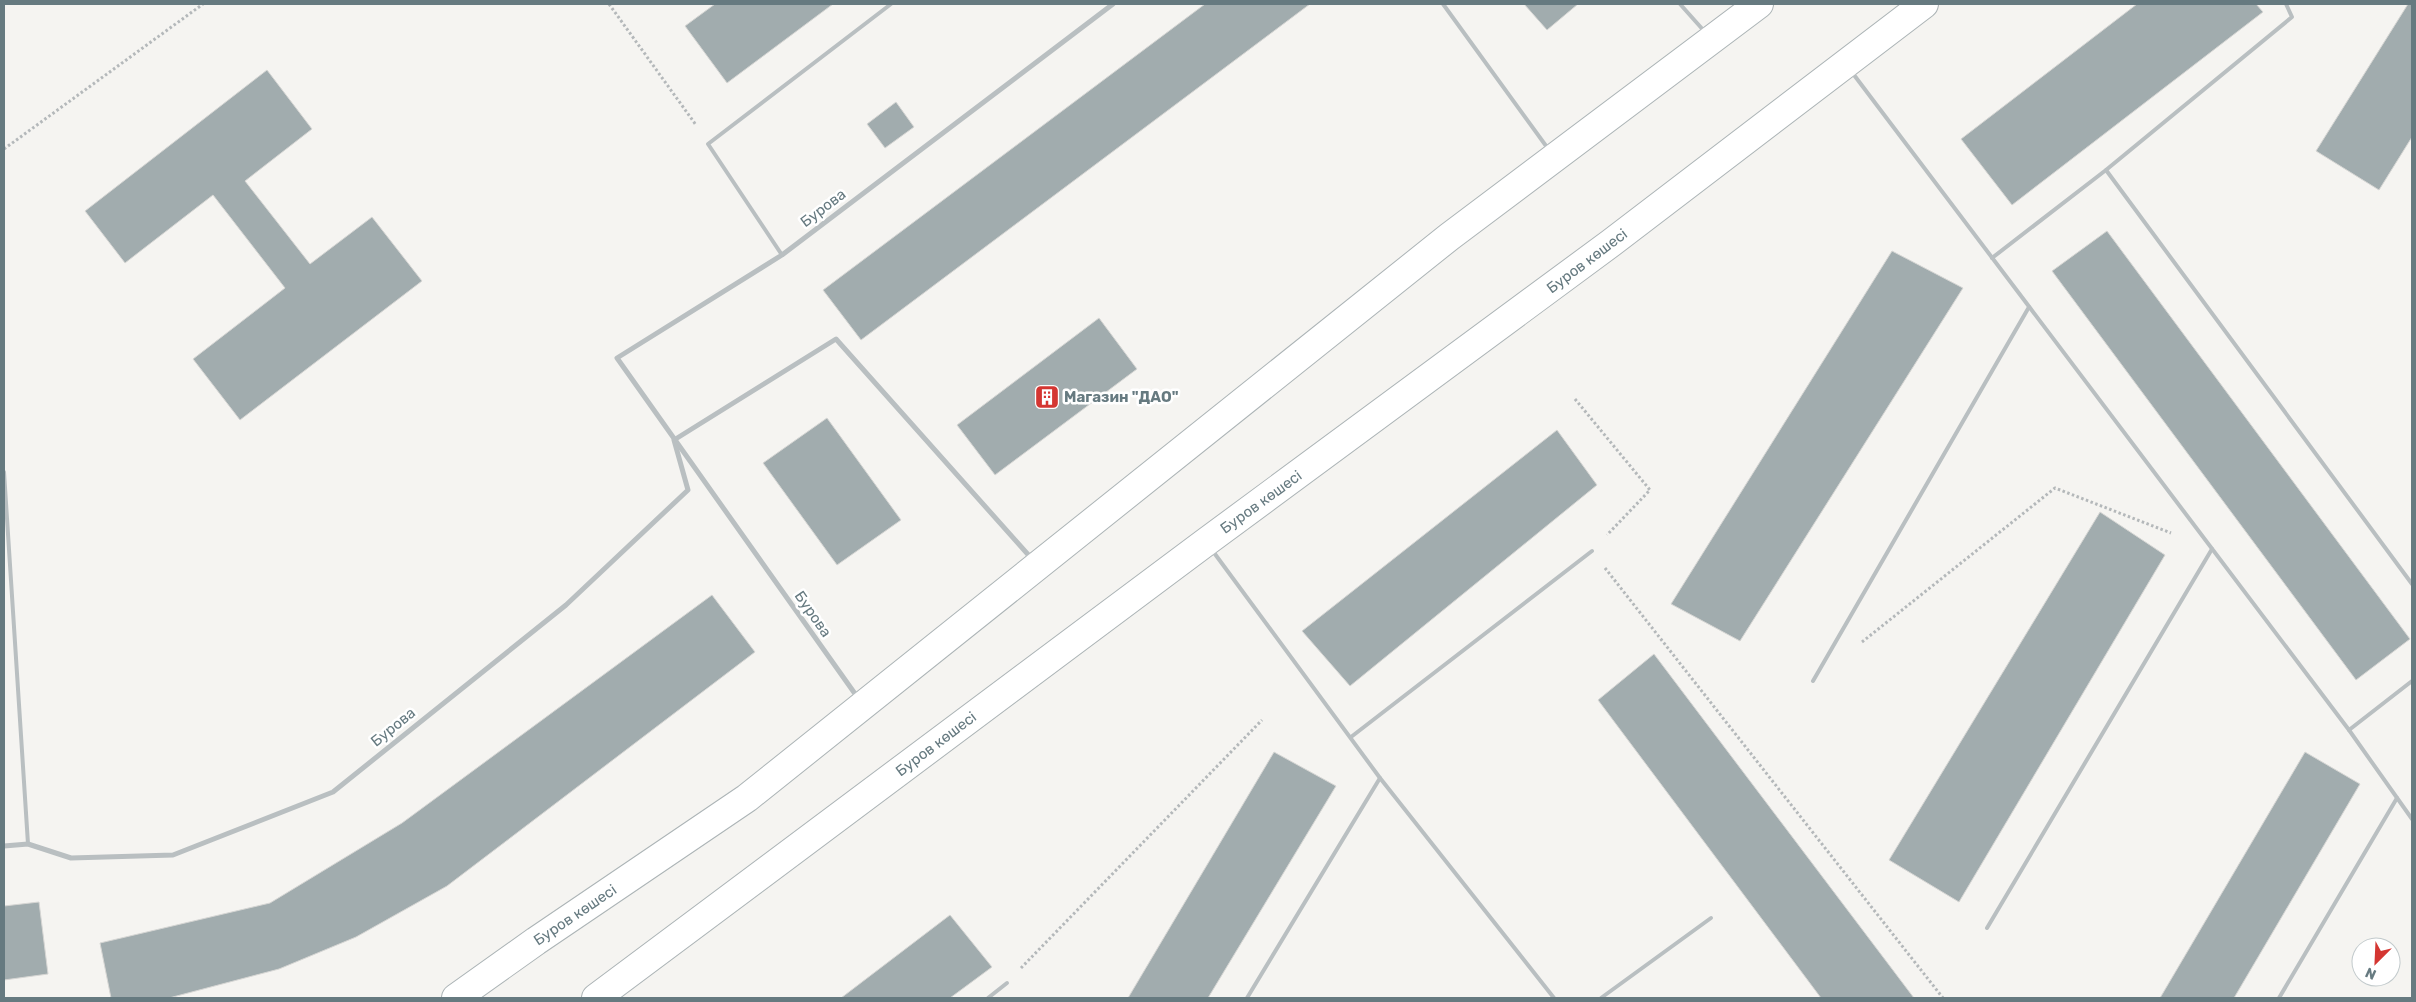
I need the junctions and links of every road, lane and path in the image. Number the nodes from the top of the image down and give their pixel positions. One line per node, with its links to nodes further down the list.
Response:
1 (203, 4): 13 (path)
2 (609, 4): 12 (path)
3 (891, 4): 12 (lane)
4 (1113, 4): 16 (street, Бурова)
5 (1444, 4): 14 (lane)
6 (1680, 4): 10 (lane)
7 (1759, 4): 10 (main road, Буров көшесі)
8 (1924, 4): 11 (main road, Буров көшесі)
9 (2286, 4): 15 (lane)
10 (1712, 39): 14 (main road, Буров көшесі)
11 (1847, 65): 17 (lane); 22 (main road, Буров көшесі)
12 (708, 144): 16 (lane)
13 (4, 149)
14 (1555, 157): 25 (main road, Буров көшесі)
15 (2106, 170): 17 (lane); 26 (lane)
16 (782, 255): 20 (street, Бурова)
17 (1992, 258): 18 (lane)
18 (2029, 307): 23 (lane); 29 (lane)
19 (1575, 399): 24 (path)
20 (674, 440): 25 (street); 30 (street, Бурова); 37 (street, Бурова)
21 (4, 472): 37 (lane)
22 (1206, 542): 33 (lane); 43 (main road, Буров көшесі)
23 (2212, 549): 27 (path); 32 (lane); 40 (lane)
24 (1592, 551): 33 (lane); 48 (path)
25 (1038, 566): 30 (main road, Буров көшесі)
26 (2412, 584)
27 (1858, 645)
28 (2412, 680): 32 (lane)
29 (1813, 681)
30 (863, 706): 42 (main road, Буров көшесі)
31 (1262, 720): 41 (path)
32 (2349, 730): 35 (lane)
33 (1351, 737): 34 (lane)
34 (1380, 778): 45 (lane); 46 (lane)
35 (2397, 798): 36 (lane); 49 (lane)
36 (2412, 819)
37 (28, 844): 38 (street, Бурова)
38 (4, 846)
39 (1711, 918): 47 (lane)
40 (1987, 928)
41 (1007, 983): 44 (lane)
42 (456, 998)
43 (596, 998)
44 (988, 998)
45 (1247, 998)
46 (1554, 998)
47 (1601, 998)
48 (1943, 998)
49 (2279, 998)

